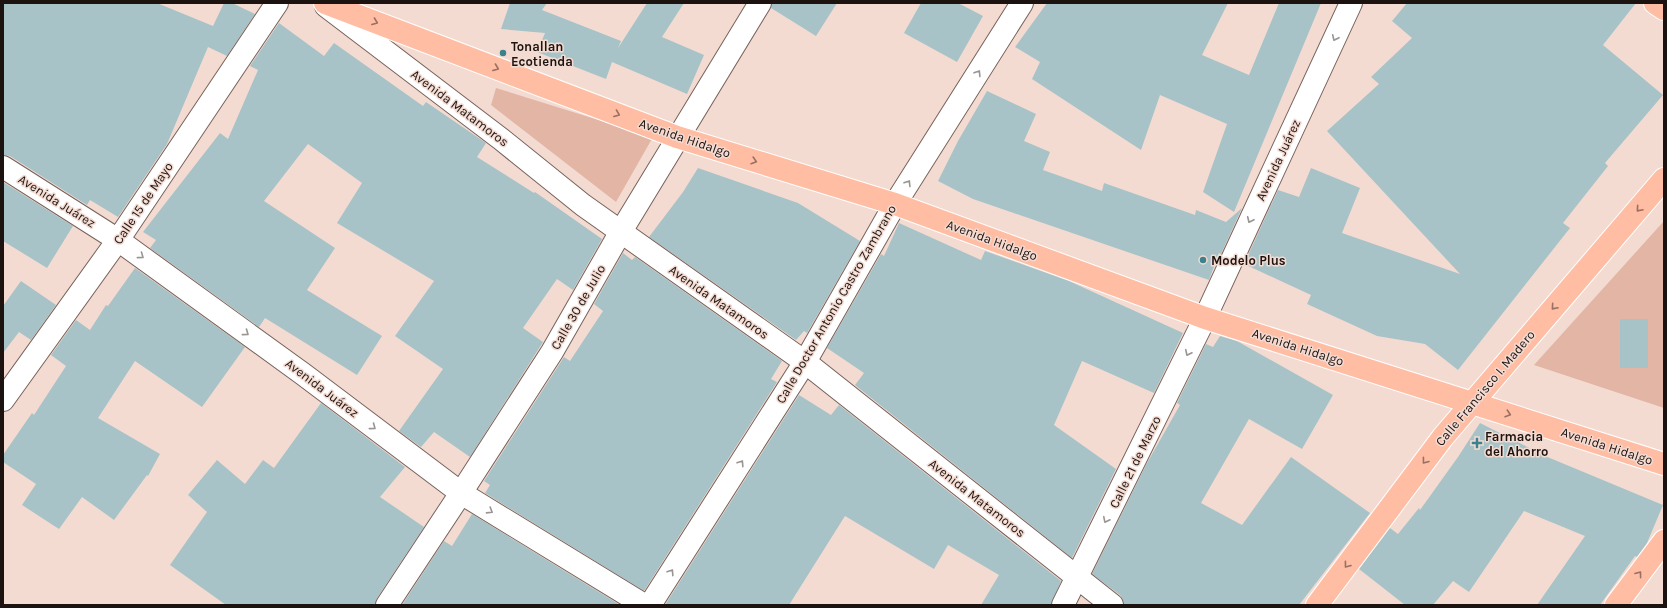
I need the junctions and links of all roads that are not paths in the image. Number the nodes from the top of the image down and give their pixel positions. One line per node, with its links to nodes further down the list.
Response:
1 (278, 3): 13 (street, Calle 15 de Mayo)
2 (324, 3): 8 (main road, Avenida Hidalgo, one-way to 8); 12 (street, Avenida Matamoros)
3 (760, 3): 8 (street, Calle 30 de Julio)
4 (1022, 3): 11 (street, Calle Doctor Antonio Castro Zambrano, one-way to 4)
5 (1351, 3): 14 (street, Avenida Juárez, one-way to 14)
6 (1655, 3): 7 (main road)
7 (1664, 10)
8 (678, 137): 11 (main road, Avenida Hidalgo, one-way to 11); 12 (street, Calle 30 de Julio)
9 (3, 167): 13 (street, Avenida Juárez)
10 (1664, 179): 17 (main road, Calle Francisco I. Madero, one-way to 17)
11 (895, 204): 14 (main road, Avenida Hidalgo); 15 (street, Calle Doctor Antonio Castro Zambrano)
12 (620, 233): 15 (street, Avenida Matamoros); 19 (street, Calle 30 de Julio)
13 (118, 240): 16 (street, Calle 15 de Mayo); 19 (street, Avenida Juárez, one-way to 19)
14 (1205, 318): 17 (main road, Avenida Hidalgo); 21 (street, Calle 21 de Marzo, one-way to 21)
15 (805, 362): 21 (street, Avenida Matamoros); 24 (street, Calle Doctor Antonio Castro Zambrano, one-way to 15)
16 (3, 400)
17 (1471, 402): 18 (main road, Avenida Hidalgo, one-way to 18); 27 (main road, Calle Francisco I. Madero, one-way to 27)
18 (1664, 464)
19 (462, 493): 22 (street, Calle 30 de Julio); 23 (street, Avenida Juárez, one-way to 23)
20 (1664, 541): 28 (main road, one-way to 20)
21 (1078, 578): 25 (street, Calle 21 de Marzo); 26 (street, Avenida Matamoros)
22 (387, 605)
23 (644, 605)
24 (650, 605)
25 (1063, 605)
26 (1112, 605)
27 (1317, 605)
28 (1616, 605)

